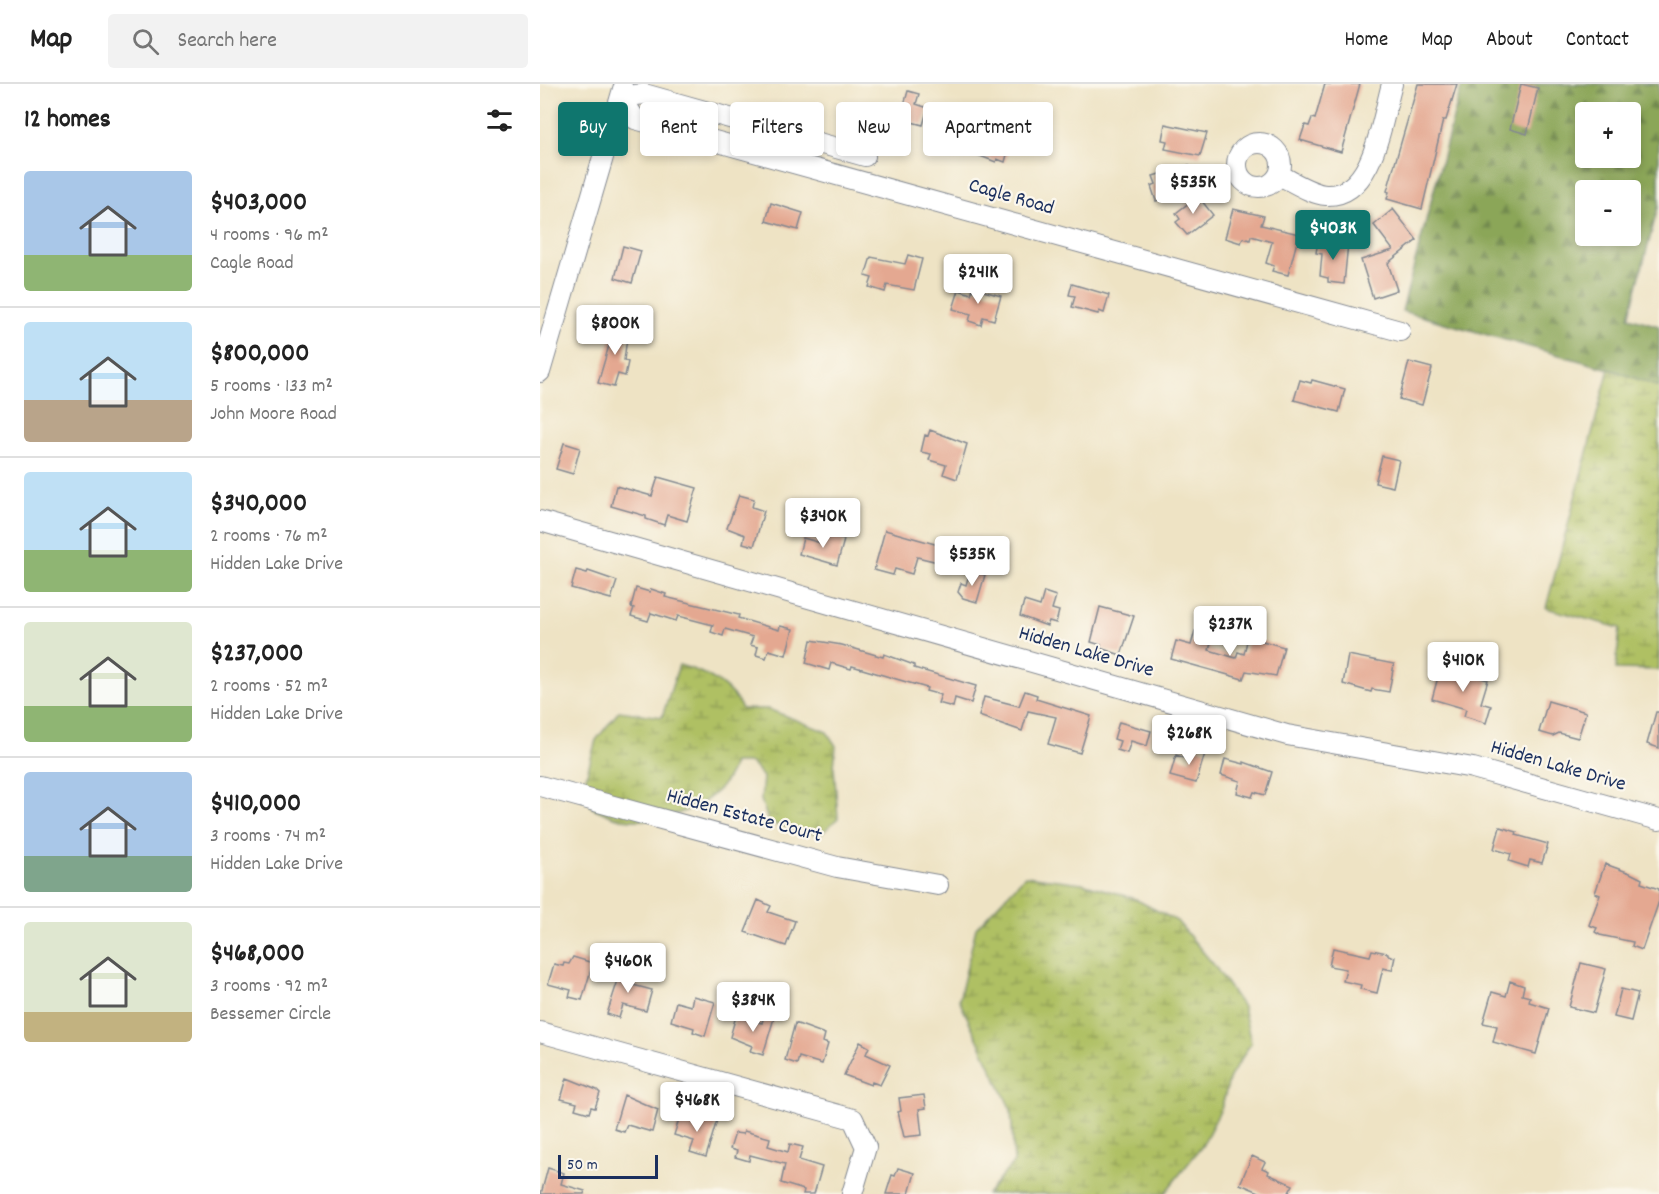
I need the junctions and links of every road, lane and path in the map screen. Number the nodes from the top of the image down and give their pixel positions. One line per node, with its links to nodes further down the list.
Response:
1 (1392, 84): 4 (street)
2 (623, 91): 3 (street); 5 (street, Cagle Road); 6 (street)
3 (836, 148)
4 (1279, 175)
5 (1400, 331)
6 (540, 372)
7 (540, 521): 9 (street, Hidden Lake Drive)
8 (540, 786): 10 (street, Hidden Estate Court)
9 (1659, 820)
10 (938, 885)
11 (540, 1032): 12 (street)
12 (852, 1194)

